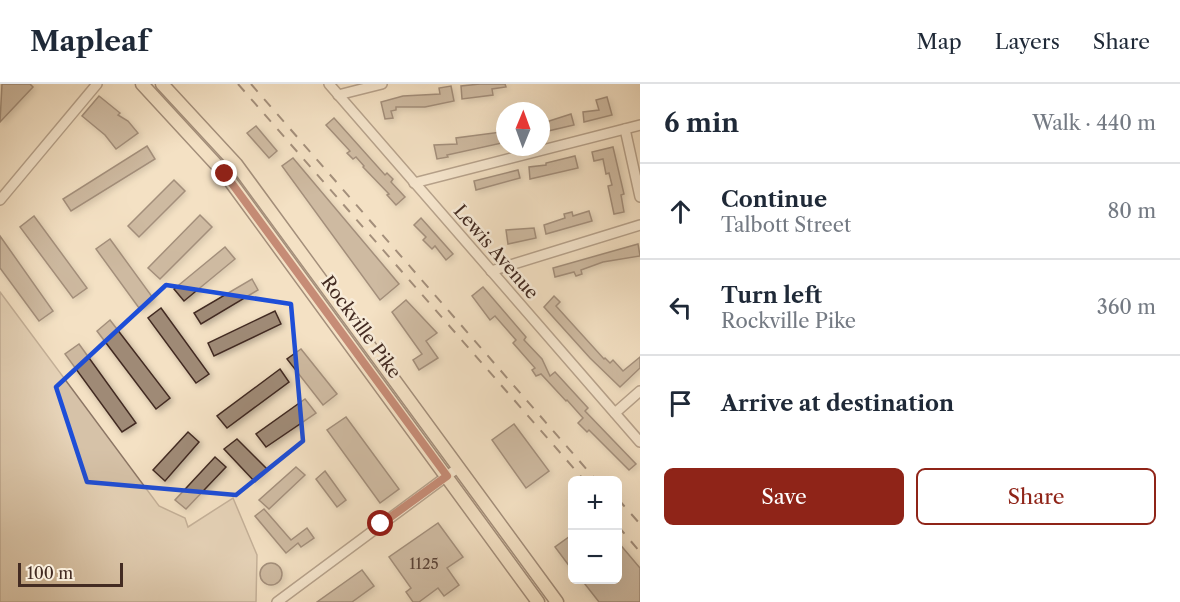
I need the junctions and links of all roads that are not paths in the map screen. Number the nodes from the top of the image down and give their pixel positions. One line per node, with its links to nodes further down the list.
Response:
1 (98, 84): 11 (street)
2 (142, 84): 18 (main road, Rockville Pike)
3 (329, 84): 6 (street, Lewis Avenue)
4 (382, 84): 6 (street)
5 (165, 86): 17 (main road, Rockville Pike)
6 (338, 94): 9 (street, Lewis Avenue)
7 (640, 125): 8 (street)
8 (625, 129): 9 (street); 10 (street)
9 (414, 183): 13 (street, Lewis Avenue)
10 (640, 197)
11 (0, 200)
12 (640, 225): 13 (street)
13 (491, 271): 15 (street, Lewis Avenue)
14 (640, 391): 15 (street)
15 (615, 413): 16 (street, Lewis Avenue)
16 (640, 442)
17 (459, 467): 18 (street); 19 (main road, Rockville Pike)
18 (447, 476): 20 (main road, Rockville Pike); 21 (street)
19 (525, 558): 20 (main road); 23 (main road, Rockville Pike)
20 (513, 567): 22 (main road, Rockville Pike)
21 (277, 602)
22 (538, 602)
23 (557, 602)

